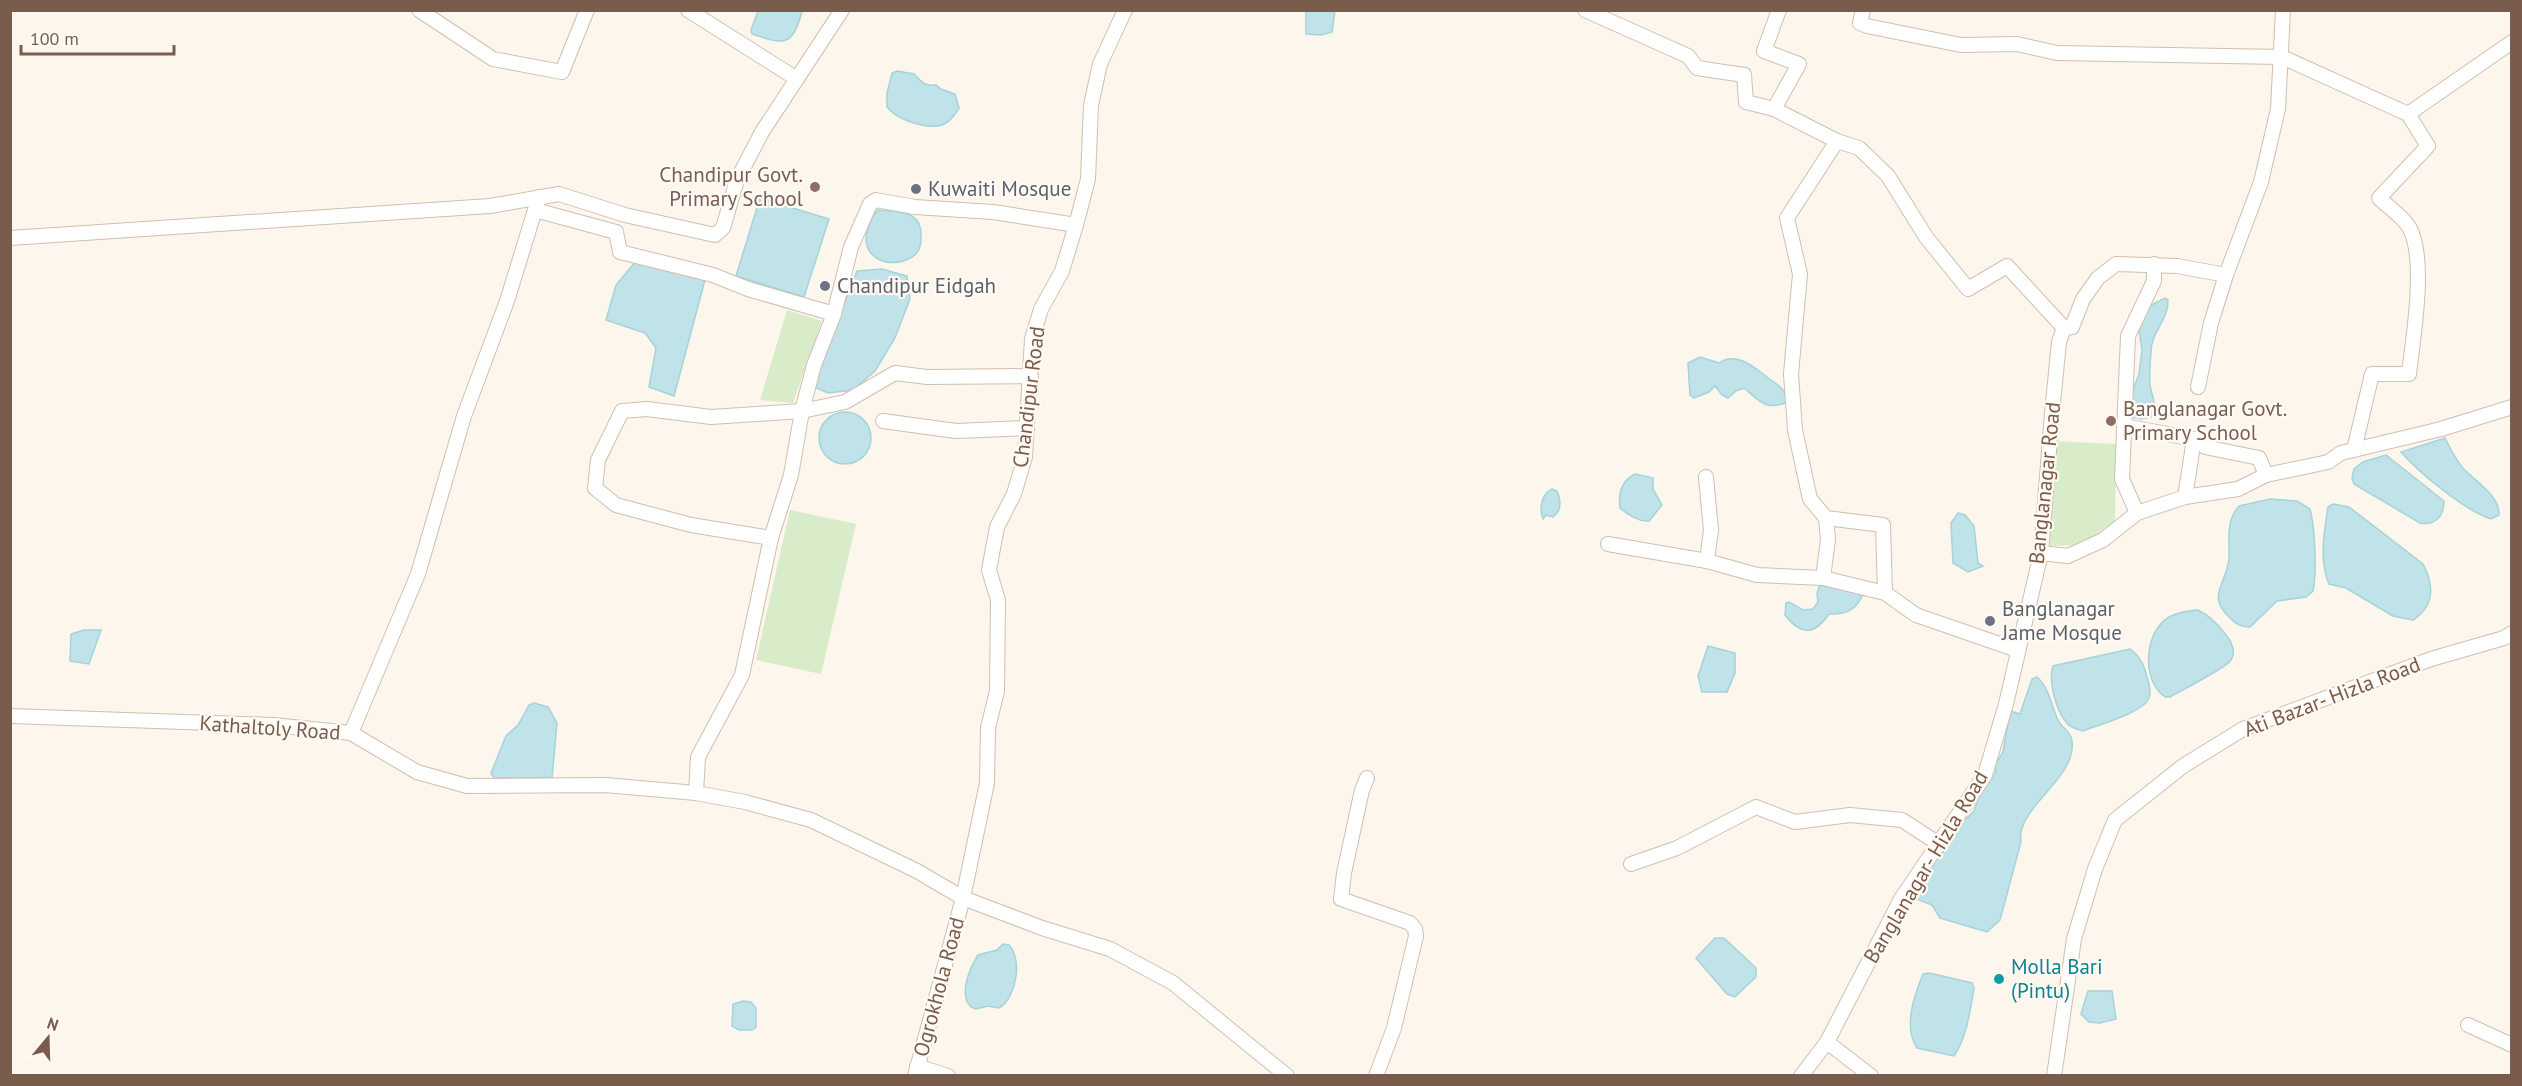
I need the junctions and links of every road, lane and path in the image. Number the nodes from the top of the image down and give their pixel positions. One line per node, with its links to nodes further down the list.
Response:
1 (419, 10): 2 (street)
2 (587, 10)
3 (688, 10): 12 (street)
4 (842, 10): 12 (street)
5 (1125, 10): 17 (street, Chandipur Road)
6 (1585, 10): 13 (street)
7 (1779, 10): 13 (street)
8 (1863, 10): 11 (street)
9 (2283, 10): 11 (street)
10 (2511, 42): 14 (street)
11 (2282, 57): 14 (street); 20 (street)
12 (797, 79): 16 (street)
13 (1774, 110): 15 (street)
14 (2408, 114): 31 (street)
15 (1837, 141): 22 (street); 36 (street)
16 (537, 203): 18 (street); 21 (street); 46 (street)
17 (1076, 225): 21 (street); 23 (street, Chandipur Road)
18 (10, 238)
19 (2154, 264): 20 (street, Banglanagar Road); 22 (street, Banglanagar Road); 28 (street)
20 (2226, 275): 24 (street)
21 (834, 314): 26 (street)
22 (2064, 328): 39 (street, Banglanagar Road)
23 (1031, 376): 26 (street); 29 (street, Chandipur Road)
24 (2198, 387)
25 (2511, 407): 31 (street)
26 (802, 411): 37 (street); 37 (street)
27 (883, 421): 29 (street)
28 (2124, 426): 30 (street); 35 (street)
29 (1027, 428): 51 (street, Chandipur Road)
30 (2194, 439): 32 (street); 34 (street)
31 (2354, 450): 32 (street)
32 (2266, 475): 34 (street)
33 (1706, 477): 40 (street)
34 (2184, 497): 35 (street)
35 (2138, 513): 39 (street)
36 (1826, 518): 41 (street); 42 (street)
37 (771, 538): 48 (street)
38 (1608, 544): 40 (street)
39 (2041, 553): 44 (street, Banglanagar Road)
40 (1707, 561): 41 (street)
41 (1824, 578): 42 (street)
42 (1885, 593): 44 (street)
43 (2511, 633): 61 (street, Ati Bazar- Hizla Road)
44 (2017, 650): 49 (street, Banglanagar- Hizla Road)
45 (10, 716): 46 (street, Kathaltoly Road)
46 (351, 733): 48 (street, Kathaltoly Road)
47 (1367, 778): 58 (street)
48 (696, 793): 51 (street, Kathaltoly Road)
49 (1939, 844): 50 (street); 53 (street, Banglanagar- Hizla Road)
50 (1631, 864)
51 (963, 898): 55 (street, Ogrokhola Road); 57 (street, Kathaltoly Road)
52 (2468, 1025): 54 (street)
53 (1827, 1042): 59 (street, Banglanagar- Hizla Road); 60 (street)
54 (2511, 1045)
55 (916, 1071): 56 (street)
56 (948, 1076)
57 (1287, 1076)
58 (1376, 1076)
59 (1801, 1076)
60 (1871, 1076)
61 (2054, 1076)

